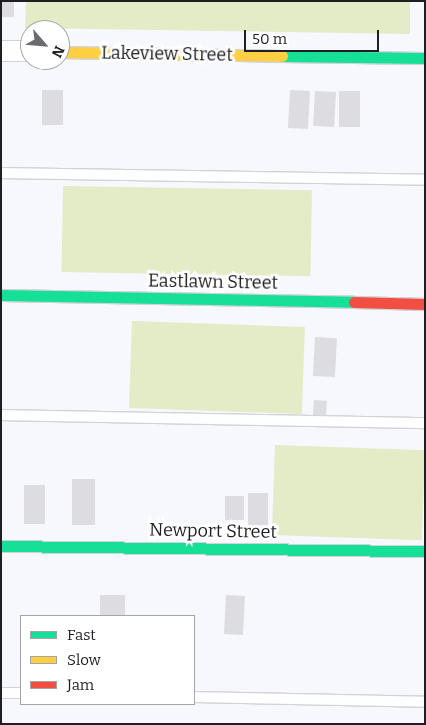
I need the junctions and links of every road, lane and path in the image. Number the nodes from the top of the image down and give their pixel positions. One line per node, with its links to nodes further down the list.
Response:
1 (1, 51): 2 (street)
2 (20, 51)
3 (70, 52): 4 (street, Lakeview Street)
4 (425, 58)
5 (1, 173): 6 (lane)
6 (425, 180)
7 (1, 295): 8 (street, Eastlawn Street)
8 (425, 304)
9 (1, 415): 10 (lane)
10 (425, 423)
11 (1, 546): 12 (street, Newport Street)
12 (425, 551)
13 (1, 693): 14 (lane)
14 (20, 694)
15 (195, 697): 16 (lane)
16 (425, 702)

